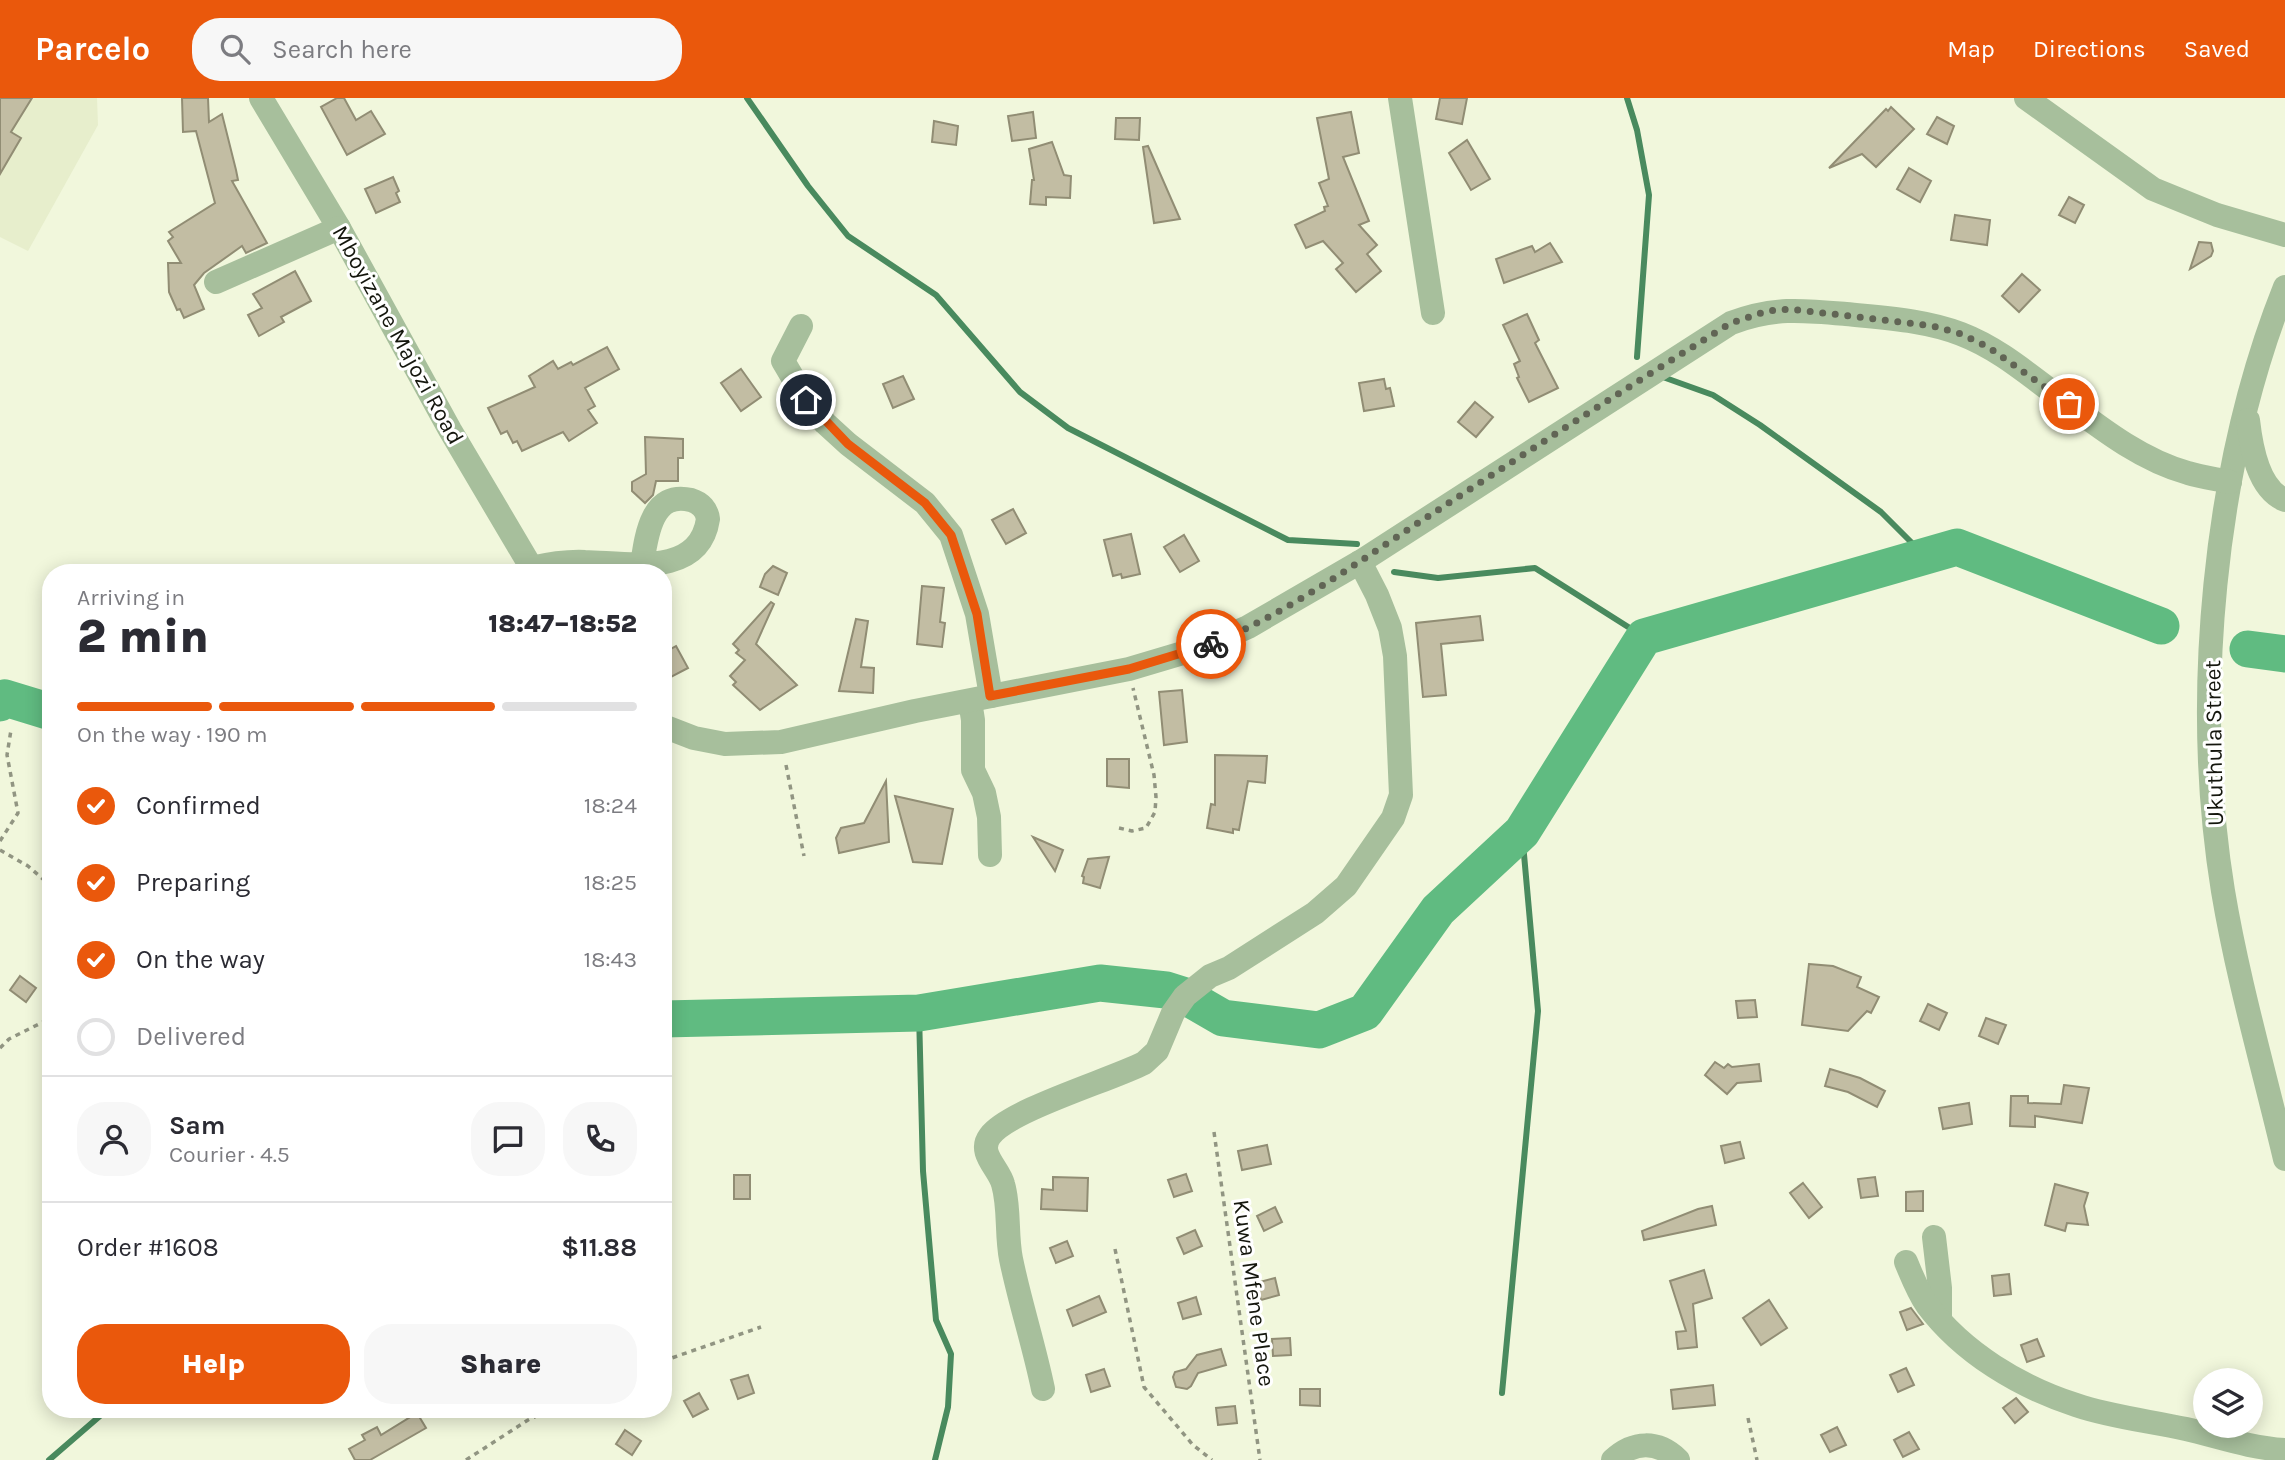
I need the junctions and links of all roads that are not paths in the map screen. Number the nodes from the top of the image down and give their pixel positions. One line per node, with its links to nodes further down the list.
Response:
1 (261, 98): 4 (street, Mboyizane Majozi Road)
2 (1400, 98): 8 (street)
3 (2026, 98): 5 (street)
4 (339, 228): 6 (street); 14 (street, Mboyizane Majozi Road)
5 (2285, 235)
6 (216, 282)
7 (2285, 287): 10 (street, Ukuthula Street)
8 (1433, 313)
9 (801, 326): 17 (street)
10 (2247, 413): 11 (street, Ukuthula Street); 12 (street)
11 (2230, 482): 13 (street); 20 (street, Ukuthula Street)
12 (2285, 500)
13 (1360, 562): 17 (street); 24 (street)
14 (528, 564)
15 (552, 564): 16 (street)
16 (614, 564)
17 (980, 699): 18 (street); 19 (street)
18 (672, 729)
19 (990, 855)
20 (2285, 1159)
21 (1934, 1237): 23 (street)
22 (1906, 1262): 23 (street)
23 (1940, 1320): 25 (street)
24 (1043, 1389)
25 (2285, 1450)
26 (1613, 1460): 27 (street)
27 (1678, 1460)

